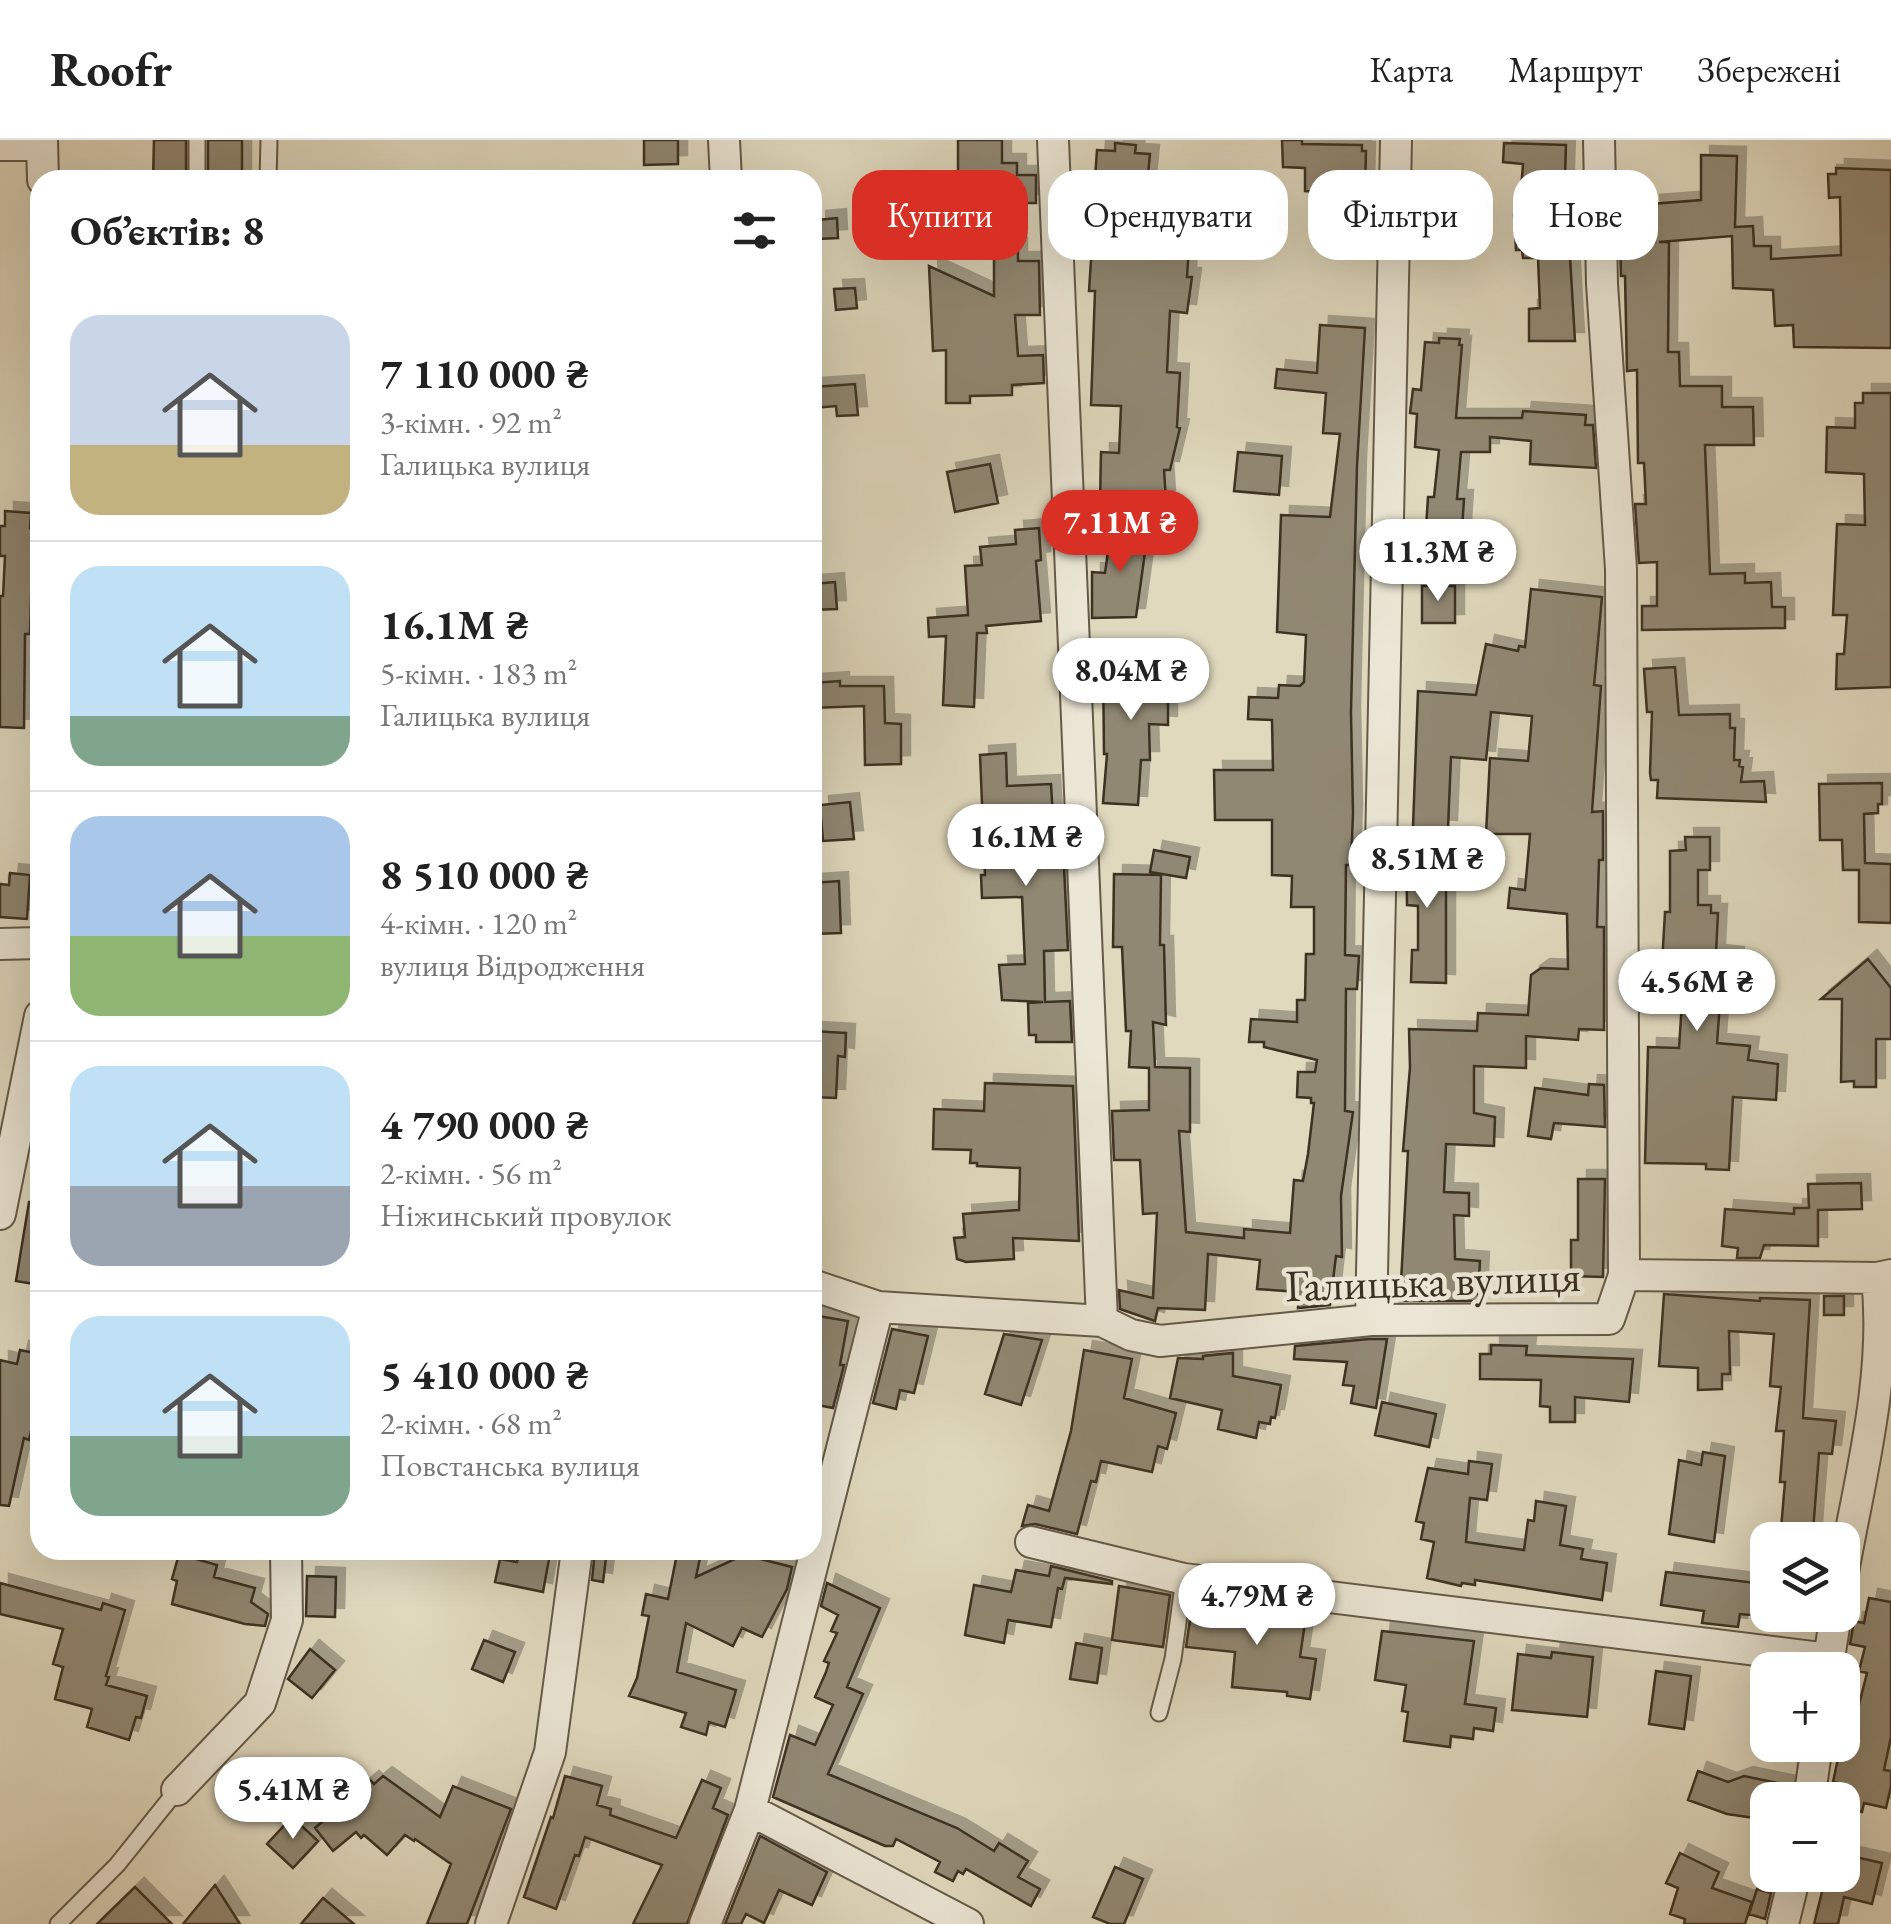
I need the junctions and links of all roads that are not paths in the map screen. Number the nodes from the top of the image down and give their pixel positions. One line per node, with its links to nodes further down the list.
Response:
1 (197, 140): 10 (lane)
2 (269, 140): 11 (lane)
3 (724, 140): 12 (street)
4 (1054, 140): 22 (street)
5 (1396, 140): 21 (street)
6 (1599, 140): 17 (street, Галицька вулиця)
7 (42, 143): 8 (street); 9 (street)
8 (0, 145)
9 (43, 170)
10 (197, 170)
11 (268, 170)
12 (726, 170)
13 (0, 944): 14 (street)
14 (30, 944)
15 (30, 1066): 16 (street)
16 (0, 1214)
17 (1624, 1275): 18 (street); 21 (street, Галицька вулиця)
18 (1884, 1276): 23 (street)
19 (822, 1288): 20 (street, Галицька вулиця)
20 (878, 1307): 22 (street, Галицька вулиця); 24 (street)
21 (1371, 1320): 22 (street, Галицька вулиця)
22 (1102, 1322)
23 (1852, 1522)
24 (822, 1527)
25 (1030, 1542): 29 (street)
26 (286, 1560): 32 (street)
27 (575, 1560): 36 (street)
28 (814, 1560): 33 (street)
29 (1184, 1579): 30 (street); 31 (lane)
30 (1750, 1655)
31 (1159, 1714)
32 (177, 1790): 35 (lane)
33 (750, 1810): 37 (street); 38 (street)
34 (1791, 1892): 39 (street)
35 (58, 1924)
36 (491, 1924)
37 (705, 1924)
38 (968, 1924)
39 (1783, 1924)

